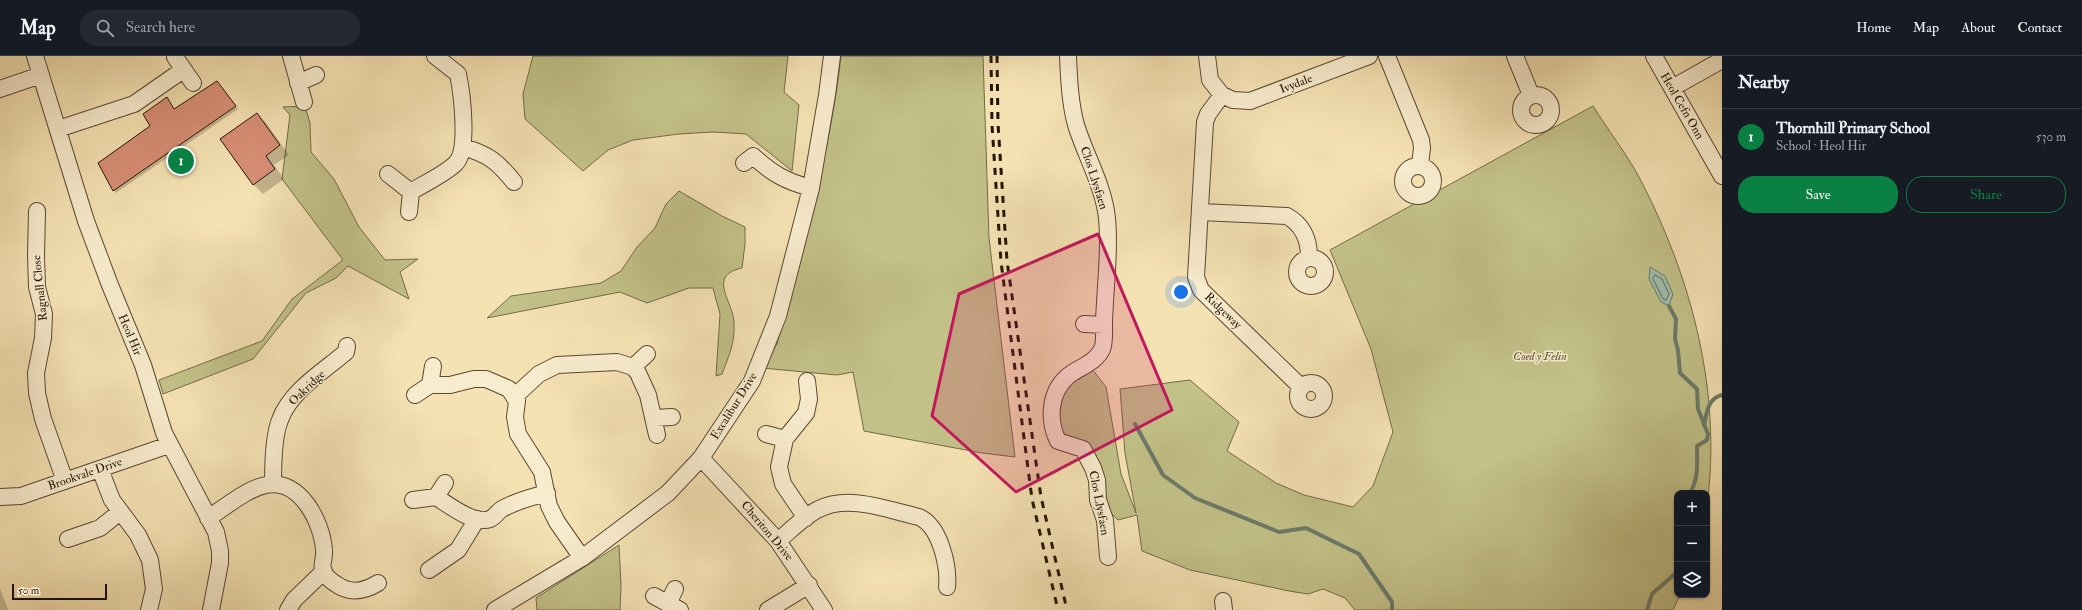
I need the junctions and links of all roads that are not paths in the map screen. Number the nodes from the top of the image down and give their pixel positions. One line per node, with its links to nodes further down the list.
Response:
1 (35, 56): 13 (street, Heol Hir)
2 (291, 56): 15 (street)
3 (435, 56): 22 (street)
4 (832, 56): 28 (street, Excalibur Drive)
5 (1068, 56): 35 (street, Clos Llysfaen)
6 (1208, 56): 18 (street)
7 (1369, 56): 18 (street, Ivydale)
8 (1388, 56): 24 (street)
9 (1515, 56): 19 (street)
10 (1654, 56): 16 (street, Heol Cefn Onn)
11 (1722, 60): 16 (street)
12 (184, 70): 21 (street)
13 (41, 75): 17 (street); 21 (street, Heol Hir)
14 (316, 75): 15 (street)
15 (298, 83): 20 (street)
16 (1672, 88): 26 (street, Heol Cefn Onn)
17 (0, 89)
18 (1222, 94): 32 (street, Ridgeway)
19 (1531, 95)
20 (304, 102)
21 (58, 129): 50 (street, Heol Hir)
22 (463, 147): 27 (street); 29 (street)
23 (744, 163): 28 (street)
24 (1420, 166)
25 (388, 174): 29 (street)
26 (1722, 176)
27 (514, 182)
28 (811, 188): 51 (street, Excalibur Drive)
29 (411, 192): 31 (street)
30 (37, 211): 53 (street, Ragnall Close)
31 (409, 212)
32 (1200, 212): 33 (street); 42 (street, Ridgeway)
33 (1309, 257)
34 (1084, 324): 35 (street)
35 (1104, 325): 64 (street, Clos Llysfaen)
36 (347, 346): 54 (street, Oakridge)
37 (647, 354): 39 (street)
38 (433, 366): 41 (street)
39 (633, 366): 44 (street); 46 (street)
40 (808, 381): 47 (street)
41 (430, 385): 43 (street); 44 (street)
42 (1301, 387)
43 (415, 395)
44 (514, 397): 55 (street)
45 (672, 417): 46 (street)
46 (655, 418): 49 (street)
47 (789, 433): 48 (street); 60 (street)
48 (766, 434)
49 (657, 435)
50 (169, 445): 52 (street, Brookvale Drive); 59 (street, Heol Hir)
51 (701, 458): 63 (street, Cheriton Drive); 65 (street, Excalibur Drive)
52 (100, 469): 53 (street, Brookvale Drive); 58 (street)
53 (65, 481): 56 (street, Brookvale Drive)
54 (273, 484): 59 (street); 67 (street)
55 (547, 493): 61 (street); 65 (street)
56 (0, 497)
57 (413, 500): 61 (street)
58 (120, 512): 62 (street); 74 (street)
59 (208, 518): 75 (street, Heol Hir)
60 (806, 518): 63 (street); 70 (street)
61 (477, 519): 66 (street)
62 (68, 539)
63 (778, 541): 69 (street, Cheriton Drive)
64 (1108, 557)
65 (582, 558): 77 (street, Excalibur Drive)
66 (429, 570)
67 (324, 572): 68 (street); 76 (street)
68 (378, 583)
69 (809, 585): 78 (street); 79 (street, Cheriton Drive)
70 (947, 587)
71 (675, 589): 73 (street)
72 (654, 596): 73 (street)
73 (674, 607)
74 (149, 610)
75 (211, 610)
76 (288, 610)
77 (495, 610)
78 (768, 610)
79 (824, 610)

